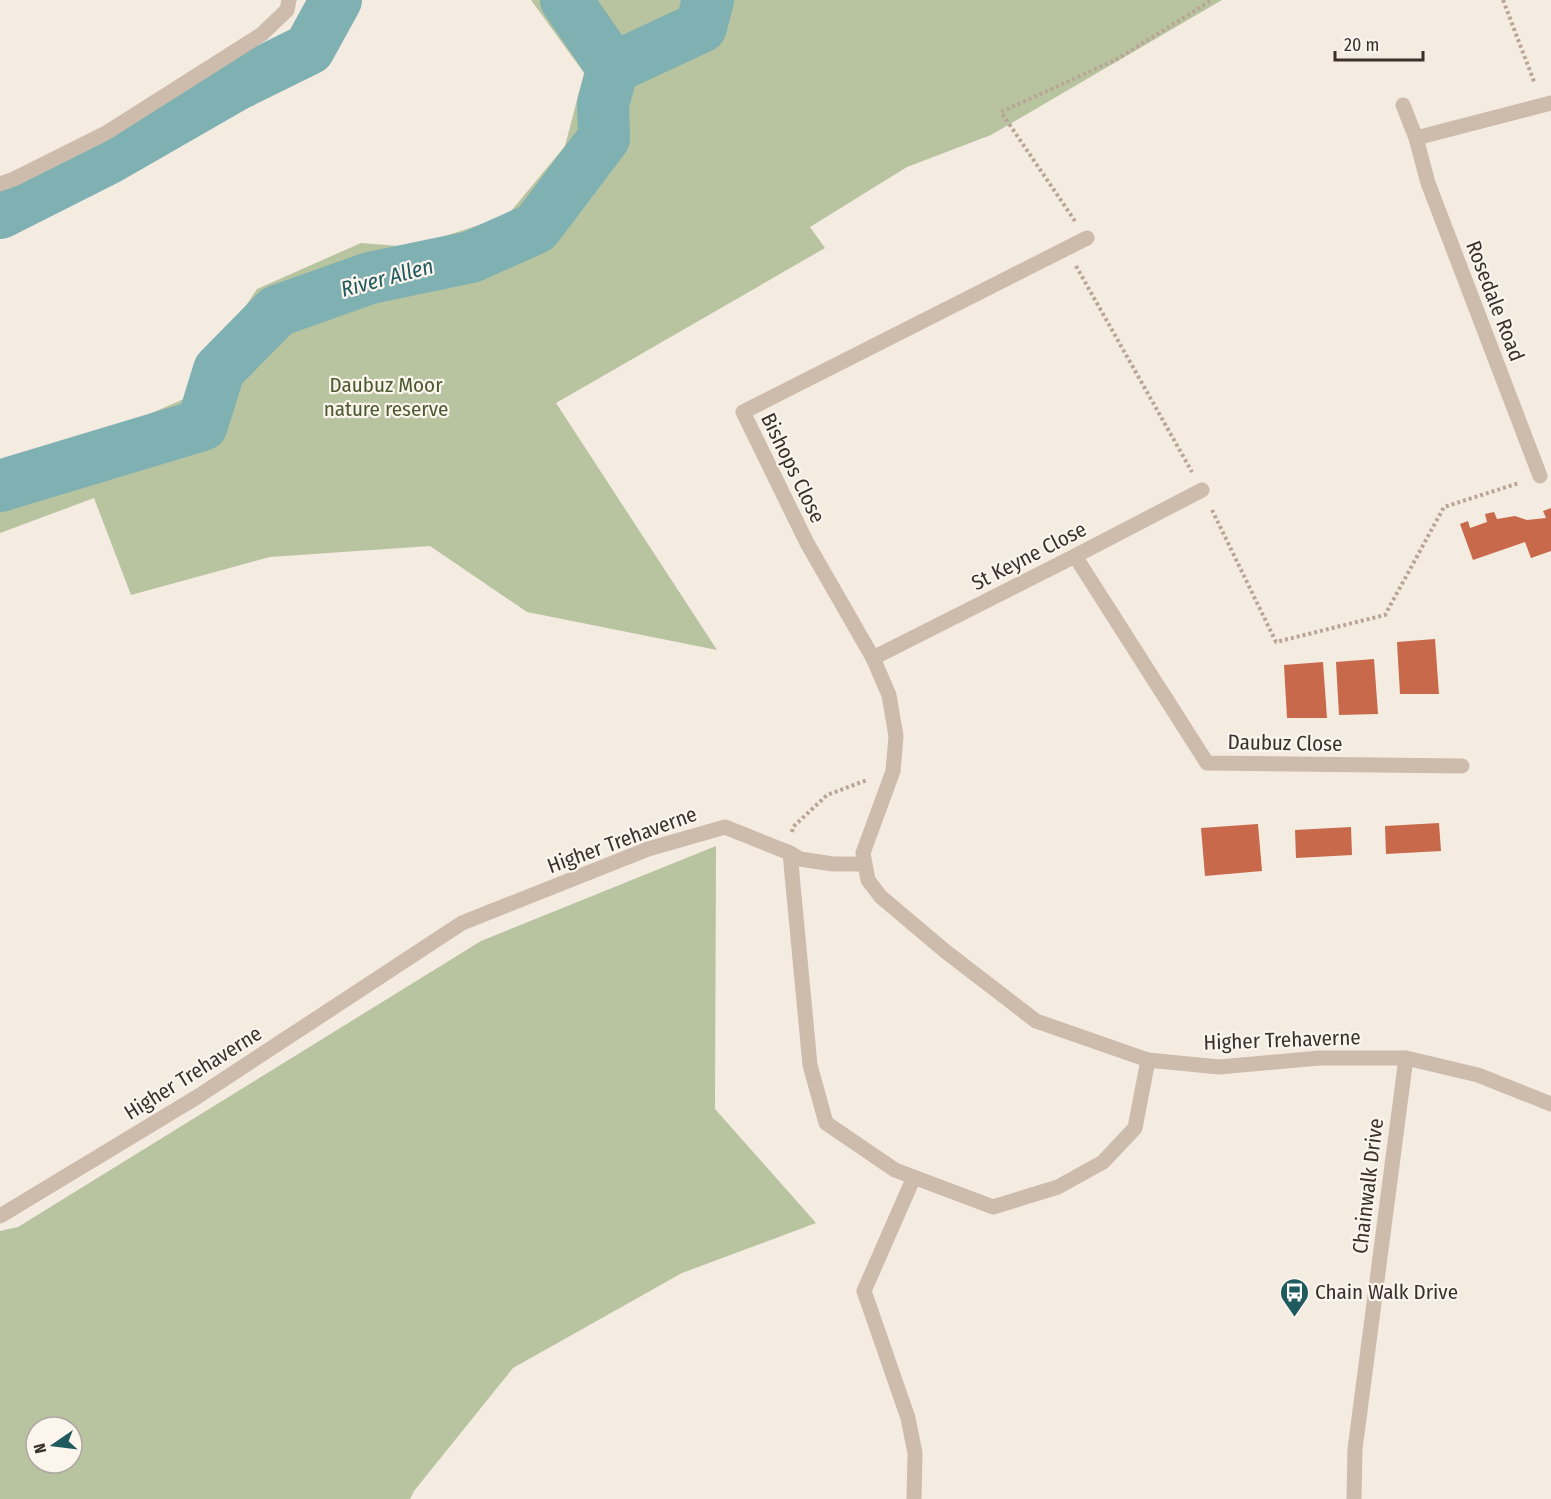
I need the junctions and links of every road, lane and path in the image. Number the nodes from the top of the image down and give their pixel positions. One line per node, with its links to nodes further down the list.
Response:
1 (289, 0): 7 (street)
2 (1212, 0): 8 (path)
3 (1503, 0): 4 (path)
4 (1547, 103): 6 (street)
5 (1402, 105): 6 (street, Rosedale Road)
6 (1416, 138): 10 (street, Rosedale Road)
7 (0, 184)
8 (1087, 238): 9 (street, Bishops Close)
9 (1066, 248): 11 (path); 13 (street, Bishops Close)
10 (1540, 476): 11 (path)
11 (1202, 490): 12 (street, St Keyne Close)
12 (1075, 556): 13 (street, St Keyne Close); 14 (street, Daubuz Close)
13 (873, 658): 15 (street, Bishops Close)
14 (1462, 766)
15 (893, 771): 16 (path); 17 (street, Bishops Close)
16 (790, 853): 17 (street, Higher Trehaverne); 21 (street); 22 (street, Higher Trehaverne)
17 (863, 864): 19 (street, Higher Trehaverne)
18 (1406, 1058): 19 (street, Higher Trehaverne); 20 (street, Higher Trehaverne); 24 (street, Chainwalk Drive)
19 (1148, 1060): 21 (street)
20 (1551, 1104)
21 (914, 1177): 23 (street)
22 (0, 1215)
23 (914, 1499)
24 (1354, 1499)

